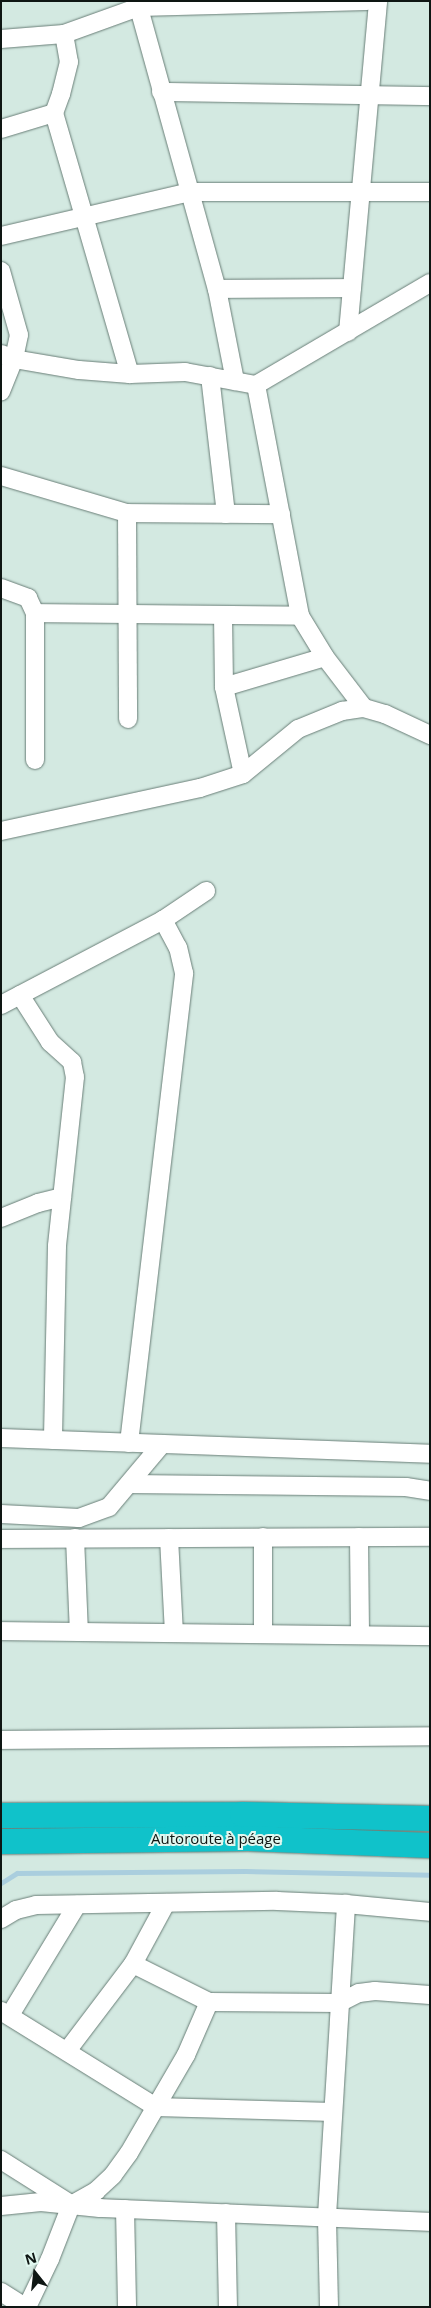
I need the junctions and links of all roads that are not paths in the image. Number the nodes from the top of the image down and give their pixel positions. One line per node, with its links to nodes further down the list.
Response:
1 (367, 1): 3 (street)
2 (378, 1): 8 (street)
3 (294, 2): 4 (street)
4 (138, 4): 5 (street); 7 (street)
5 (64, 34): 6 (street); 10 (street)
6 (1, 39)
7 (161, 92): 8 (street); 12 (street)
8 (368, 95): 9 (street); 14 (street)
9 (430, 96)
10 (54, 113): 11 (street); 15 (street)
11 (1, 129)
12 (190, 192): 14 (street); 15 (street); 20 (street)
13 (430, 192): 14 (street)
14 (360, 194): 19 (street)
15 (85, 215): 16 (street); 23 (street)
16 (1, 236)
17 (1, 271): 22 (street)
18 (430, 283): 21 (street)
19 (352, 288): 20 (street); 21 (street)
20 (217, 289): 25 (street)
21 (348, 332): 26 (street)
22 (8, 356): 23 (street); 27 (street)
23 (130, 374): 24 (street)
24 (210, 376): 25 (street); 30 (street)
25 (235, 381): 26 (street)
26 (256, 385): 31 (street)
27 (1, 392)
28 (1, 476): 29 (street)
29 (127, 513): 30 (street); 34 (street)
30 (226, 514): 31 (street)
31 (281, 514): 36 (street)
32 (1, 588): 33 (street)
33 (35, 613): 34 (street); 42 (street)
34 (128, 614): 35 (street); 40 (street)
35 (223, 615): 36 (street); 38 (street)
36 (300, 616): 37 (street)
37 (325, 657): 38 (street); 39 (street)
38 (224, 687): 43 (street)
39 (364, 708): 41 (street); 43 (street)
40 (128, 719)
41 (430, 735)
42 (35, 760)
43 (243, 774): 44 (street)
44 (1, 830)
45 (206, 891): 46 (street)
46 (163, 920): 47 (street); 53 (street)
47 (20, 995): 48 (street); 49 (street)
48 (1, 1005)
49 (62, 1196): 50 (street); 52 (street)
50 (1, 1218)
51 (1, 1438): 52 (street)
52 (53, 1440): 53 (street)
53 (129, 1443): 54 (street)
54 (162, 1444): 55 (street); 56 (street)
55 (430, 1454)
56 (129, 1484): 57 (street); 58 (street)
57 (430, 1491)
58 (1, 1514)
59 (430, 1536): 60 (street)
60 (359, 1537): 63 (street); 69 (street)
61 (75, 1538): 62 (street); 64 (street); 66 (street)
62 (169, 1538): 63 (street); 67 (street)
63 (263, 1538): 68 (street)
64 (1, 1539)
65 (1, 1631): 66 (street)
66 (79, 1632): 67 (street)
67 (174, 1633): 68 (street)
68 (263, 1634): 69 (street)
69 (360, 1635): 70 (street)
70 (430, 1636)
71 (430, 1736): 72 (street)
72 (1, 1740)
73 (1, 1815): 74 (highway)
74 (430, 1818)
75 (1, 1841): 76 (highway, Autoroute à péage)
76 (430, 1845)
77 (166, 1903): 78 (street); 79 (street); 82 (street)
78 (346, 1904): 80 (street); 85 (street)
79 (77, 1905): 81 (street); 86 (street)
80 (430, 1912)
81 (1, 1919)
82 (134, 1964): 84 (street); 87 (street)
83 (430, 1996): 85 (street)
84 (209, 2002): 85 (street); 88 (street)
85 (339, 2003): 89 (street)
86 (5, 2013): 87 (street)
87 (67, 2051): 88 (street)
88 (156, 2106): 89 (street); 91 (street)
89 (333, 2112): 95 (street)
90 (1, 2160): 91 (street)
91 (71, 2205): 92 (street); 93 (street); 98 (street)
92 (1, 2206)
93 (125, 2209): 94 (street); 99 (street)
94 (226, 2212): 95 (street); 100 (street)
95 (327, 2216): 96 (street); 101 (street)
96 (430, 2222)
97 (1, 2292): 98 (street)
98 (26, 2307)
99 (127, 2307)
100 (228, 2307)
101 (329, 2307)

